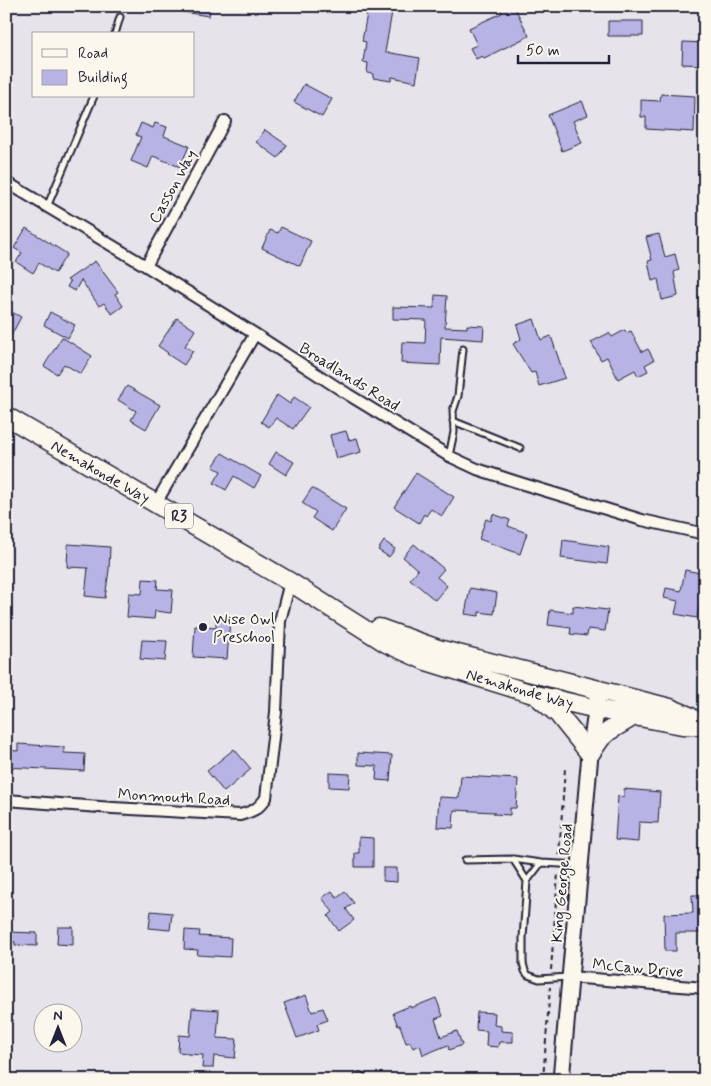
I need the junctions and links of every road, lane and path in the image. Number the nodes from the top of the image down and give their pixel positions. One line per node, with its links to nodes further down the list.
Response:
1 (120, 17): 2 (lane)
2 (115, 32)
3 (93, 98): 6 (lane)
4 (225, 121): 7 (street, Casson Way)
5 (6, 182): 6 (street, Broadlands Road)
6 (47, 206): 7 (street, Broadlands Road)
7 (146, 266): 8 (street, Broadlands Road)
8 (255, 334): 13 (street, Broadlands Road); 14 (street)
9 (463, 349): 11 (lane)
10 (6, 416): 14 (highway, Nemakonde Way / R3)
11 (453, 421): 12 (lane); 13 (lane)
12 (520, 448)
13 (449, 456): 15 (street, Broadlands Road)
14 (156, 503): 16 (highway, Nemakonde Way / R3)
15 (705, 534)
16 (290, 582): 17 (highway, Nemakonde Way / R3); 25 (street, Monmouth Road)
17 (350, 619): 18 (highway, Nemakonde Way / R3); 19 (highway, Nemakonde Way / R3)
18 (599, 690): 20 (main road, King George Road); 22 (highway, Nemakonde Way / R3)
19 (536, 695): 20 (highway, Nemakonde Way / R3); 23 (highway)
20 (597, 709): 21 (highway, Nemakonde Way / R3); 23 (main road, King George Road)
21 (634, 716): 22 (highway, Nemakonde Way / R3); 23 (highway)
22 (703, 725)
23 (590, 754): 30 (main road, King George Road)
24 (565, 768): 29 (path)
25 (6, 800)
26 (513, 859): 27 (lane); 28 (lane); 31 (lane)
27 (465, 860)
28 (541, 863): 29 (lane); 31 (lane)
29 (558, 864): 30 (lane); 33 (path)
30 (580, 865): 32 (main road, King George Road)
31 (527, 881): 33 (lane)
32 (569, 977): 33 (lane); 34 (street, McCaw Drive); 36 (main road, King George Road)
33 (550, 978): 35 (path)
34 (705, 988)
35 (543, 1080)
36 (561, 1080)

